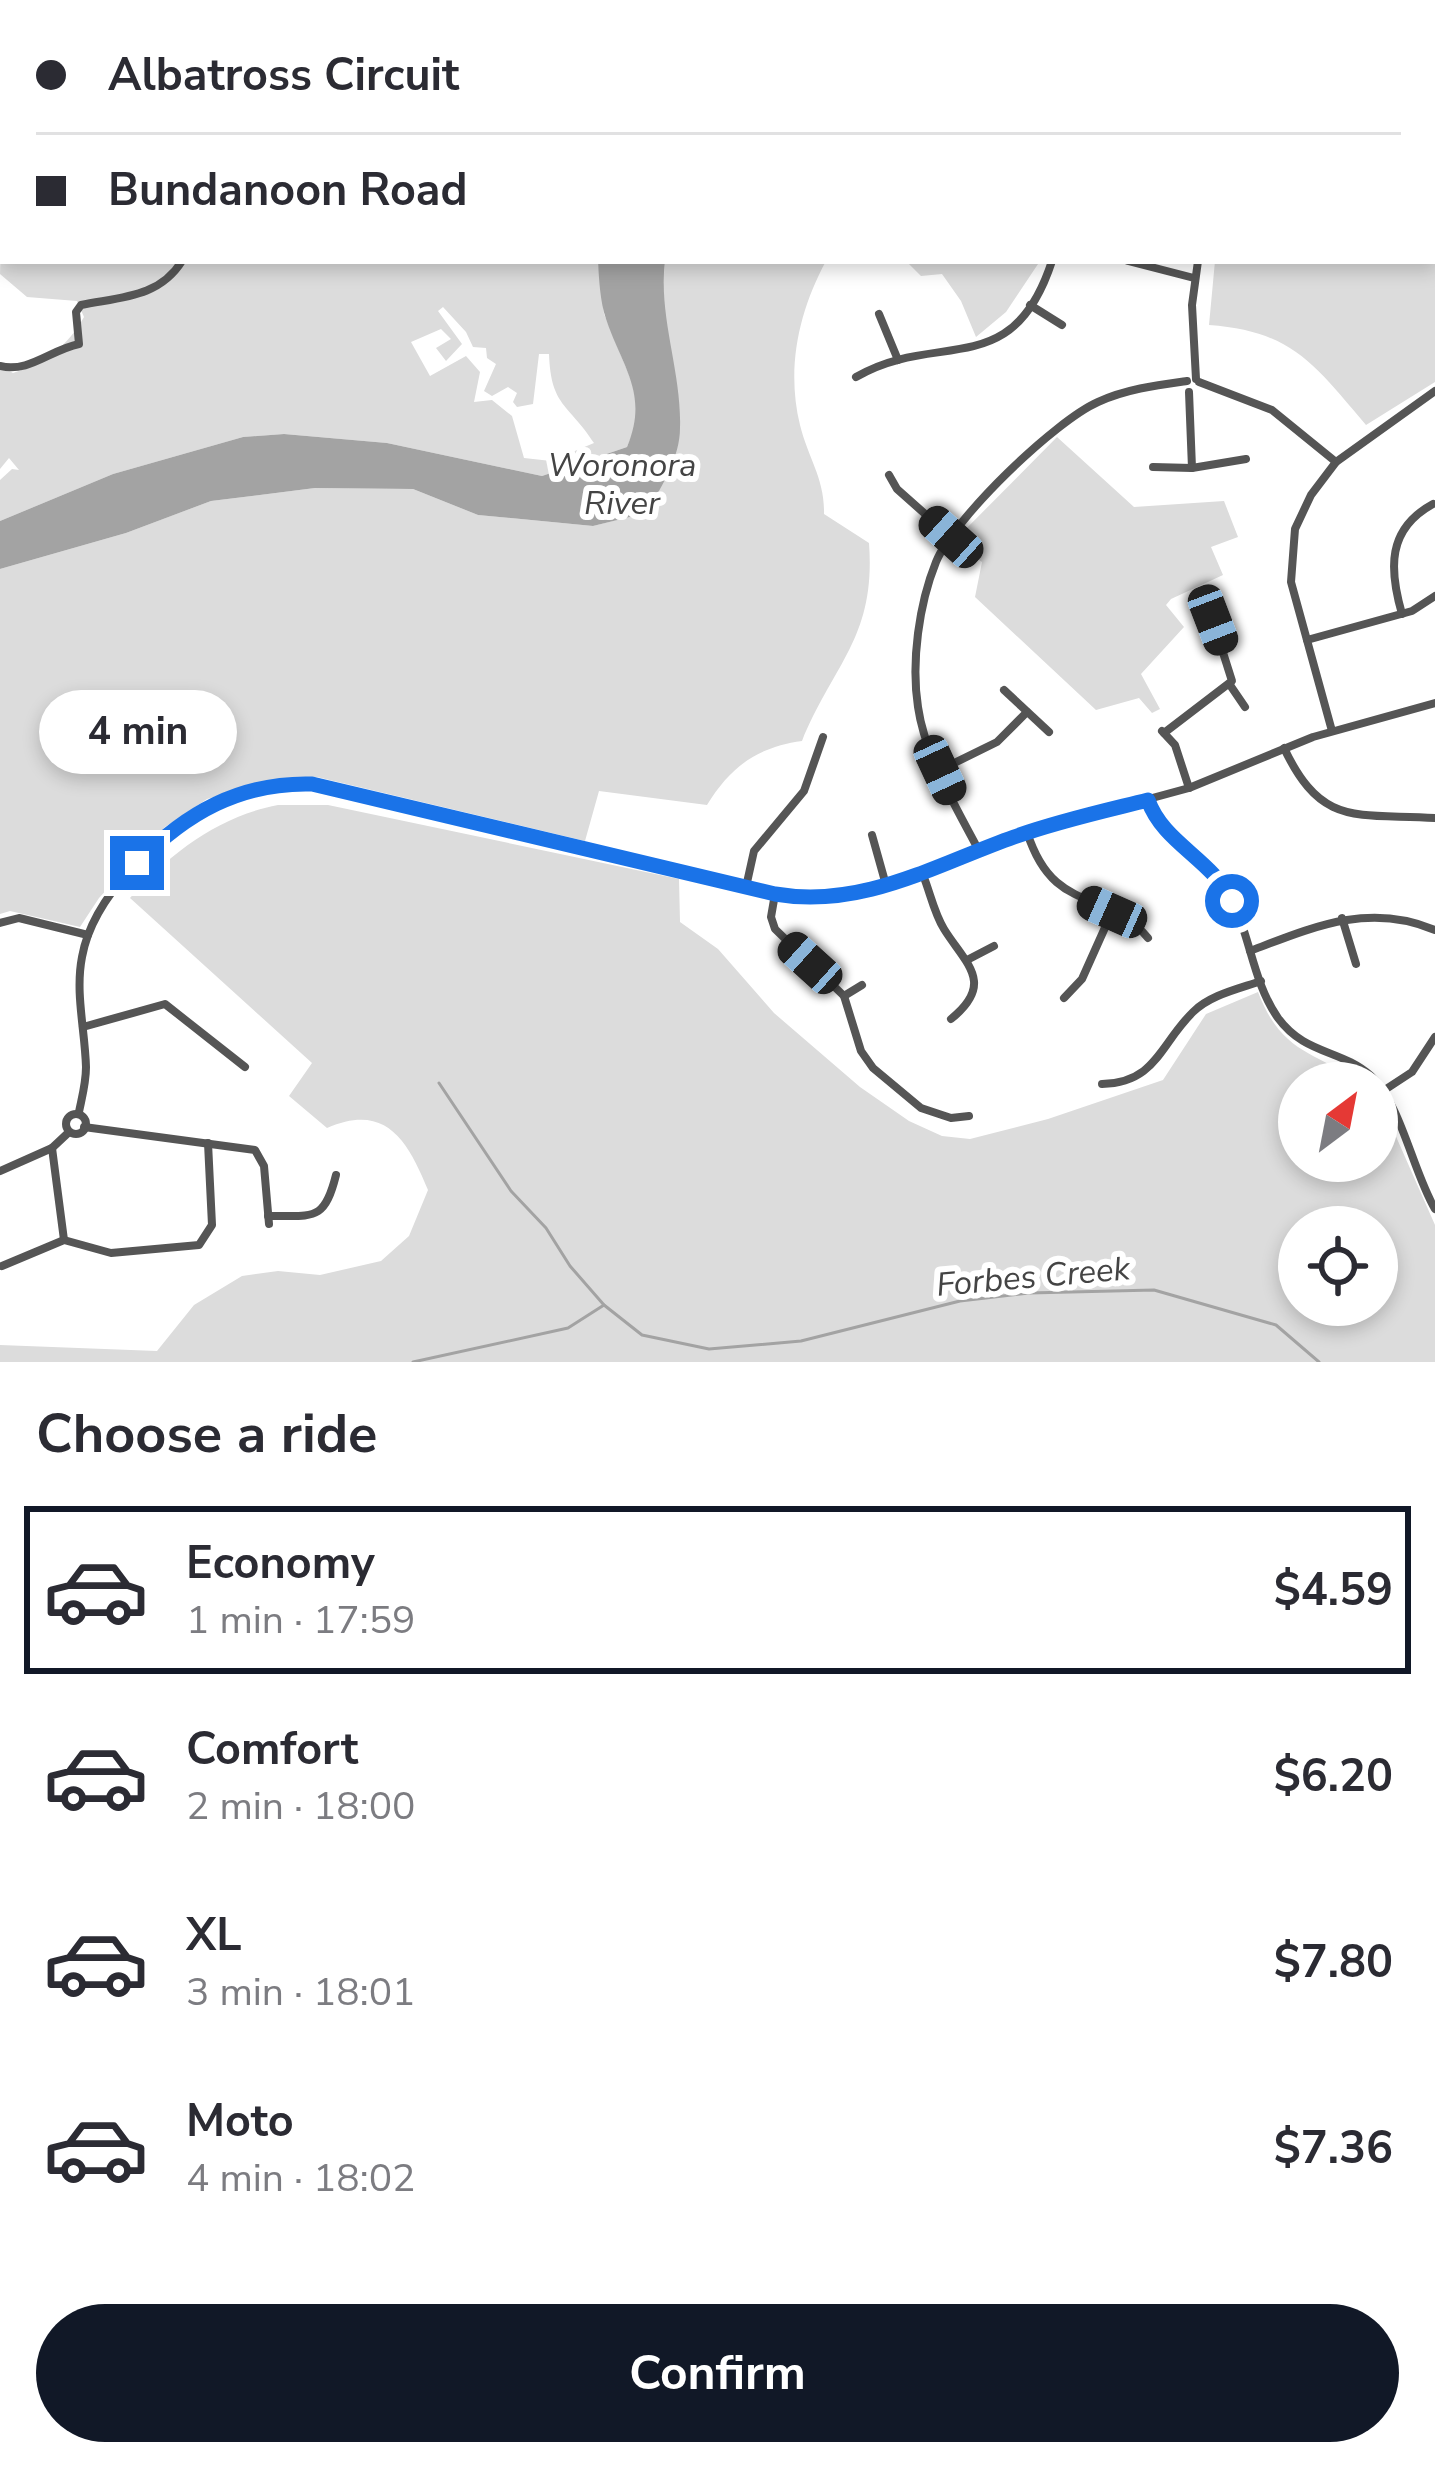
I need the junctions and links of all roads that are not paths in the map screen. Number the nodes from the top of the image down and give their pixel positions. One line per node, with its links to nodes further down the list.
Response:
1 (179, 264): 10 (street)
2 (1050, 264): 6 (street)
3 (1140, 264): 5 (street)
4 (1197, 264): 5 (street)
5 (1194, 278): 12 (street)
6 (1030, 305): 8 (street); 9 (street)
7 (879, 314): 9 (street)
8 (1062, 325)
9 (898, 360): 11 (street)
10 (0, 366)
11 (856, 377)
12 (1192, 386): 15 (street); 17 (street); 20 (street)
13 (1435, 391): 15 (street)
14 (1246, 459): 17 (street)
15 (1336, 462): 24 (street)
16 (1153, 467): 17 (street)
17 (1192, 468)
18 (889, 475): 20 (street)
19 (1433, 504): 22 (street)
20 (951, 537): 34 (street)
21 (1435, 596): 22 (street)
22 (1402, 614): 24 (street)
23 (1213, 620): 25 (street)
24 (1307, 640): 30 (street)
25 (1230, 685): 28 (street); 35 (street)
26 (1004, 691): 29 (street)
27 (1435, 703): 30 (street)
28 (1245, 707)
29 (1027, 712): 31 (street); 34 (street)
30 (1332, 731): 33 (street)
31 (1049, 732)
32 (823, 736): 43 (street)
33 (1284, 748): 35 (street); 37 (street)
34 (940, 770): 40 (street)
35 (1189, 788): 36 (street)
36 (1148, 800): 38 (street); 52 (street)
37 (1435, 818)
38 (1027, 832): 40 (street); 45 (street)
39 (872, 835): 42 (street)
40 (979, 850): 41 (street)
41 (923, 874): 42 (street); 53 (street)
42 (886, 886): 44 (street)
43 (746, 887): 44 (street); 49 (street)
44 (775, 894): 57 (street)
45 (1112, 912): 50 (street); 58 (street)
46 (1342, 918): 48 (street); 52 (street); 54 (street)
47 (0, 923): 49 (street)
48 (1435, 929)
49 (88, 935): 60 (street)
50 (1148, 938)
51 (994, 946): 53 (street)
52 (1250, 950): 55 (street)
53 (969, 959): 59 (street)
54 (1356, 964)
55 (1261, 981): 62 (street); 65 (street)
56 (862, 985): 57 (street)
57 (844, 996): 67 (street)
58 (1064, 998)
59 (952, 1019)
60 (83, 1027): 63 (street); 66 (street)
61 (1435, 1037): 64 (street)
62 (1346, 1062)
63 (245, 1067)
64 (1398, 1081)
65 (1102, 1084)
66 (79, 1112): 69 (street); 70 (street)
67 (969, 1116)
68 (1398, 1125): 75 (street)
69 (84, 1126): 70 (street); 71 (street)
70 (68, 1132): 72 (street)
71 (208, 1143): 74 (street); 76 (street)
72 (52, 1148): 73 (street); 76 (street)
73 (0, 1171)
74 (336, 1175)
75 (1435, 1209)
76 (64, 1240): 77 (street)
77 (2, 1266)

